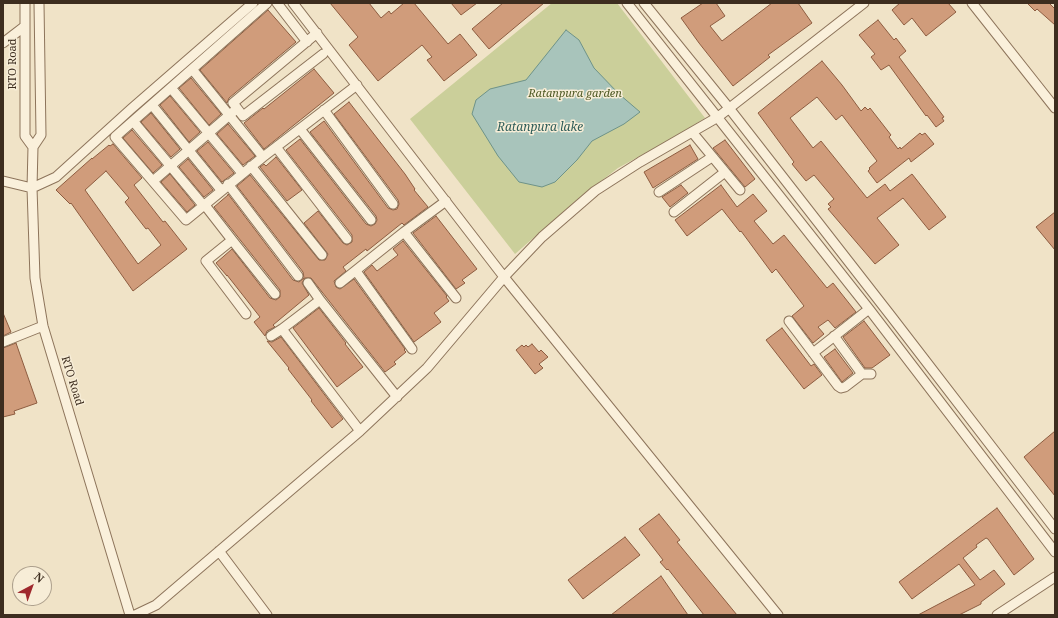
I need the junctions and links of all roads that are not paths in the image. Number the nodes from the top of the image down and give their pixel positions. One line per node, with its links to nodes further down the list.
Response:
1 (25, 3): 11 (street, RTO Road)
2 (40, 3): 30 (street, RTO Road)
3 (253, 3): 42 (street)
4 (267, 3): 16 (street)
5 (277, 3): 14 (street)
6 (293, 3): 12 (street)
7 (627, 3): 25 (street)
8 (644, 3): 21 (street)
9 (864, 3): 21 (street)
10 (972, 3): 22 (street)
11 (25, 26): 13 (street); 30 (street, RTO Road)
12 (317, 33): 14 (street); 17 (street)
13 (3, 42)
14 (307, 42): 20 (street)
15 (323, 54): 20 (street)
16 (192, 69): 18 (street); 24 (street)
17 (356, 85): 23 (street); 46 (street)
18 (171, 88): 19 (street); 29 (street)
19 (152, 104): 26 (street); 32 (street)
20 (237, 108): 24 (street)
21 (729, 108): 25 (street); 75 (street)
22 (1055, 108)
23 (324, 110): 27 (street); 48 (street)
24 (229, 115): 29 (street); 33 (street)
25 (718, 117): 28 (street); 63 (street)
26 (133, 121): 35 (street); 40 (street)
27 (300, 129): 31 (street); 50 (street)
28 (692, 132): 34 (street); 57 (street)
29 (208, 133): 32 (street); 38 (street)
30 (33, 147): 42 (street, RTO Road)
31 (276, 147): 33 (street); 52 (street)
32 (188, 150): 35 (street); 43 (street)
33 (263, 157): 36 (street)
34 (712, 157): 37 (street); 45 (street)
35 (170, 166): 40 (street); 47 (street)
36 (252, 166): 38 (street); 54 (street)
37 (725, 172): 44 (street); 49 (street)
38 (242, 173): 41 (street)
39 (3, 181): 42 (street)
40 (153, 181): 47 (street)
41 (228, 184): 43 (street); 56 (street)
42 (32, 188): 66 (street, RTO Road)
43 (221, 190): 47 (street)
44 (740, 190)
45 (659, 192)
46 (446, 201): 51 (street); 57 (street)
47 (204, 204): 53 (street)
48 (393, 204)
49 (674, 212)
50 (371, 220)
51 (404, 232): 55 (street); 61 (street)
52 (347, 239)
53 (232, 240): 60 (street); 64 (street)
54 (322, 256)
55 (356, 271): 58 (street); 71 (street)
56 (298, 276)
57 (504, 277): 73 (street); 82 (street)
58 (340, 282)
59 (308, 283): 62 (street)
60 (275, 294)
61 (456, 298)
62 (320, 300): 67 (street); 73 (street)
63 (869, 309): 69 (street); 77 (street)
64 (246, 314)
65 (789, 321): 72 (street)
66 (43, 326): 70 (street); 79 (street, RTO Road)
67 (282, 329): 68 (street); 74 (street)
68 (271, 336)
69 (834, 336): 72 (street); 72 (street)
70 (3, 342)
71 (412, 349)
72 (813, 353)
73 (397, 397): 74 (street)
74 (360, 431): 76 (street)
75 (1055, 529)
76 (219, 551): 80 (street); 81 (street)
77 (1055, 552)
78 (1055, 577): 83 (street)
79 (130, 615)
80 (135, 615)
81 (268, 615)
82 (778, 615)
83 (997, 615)

